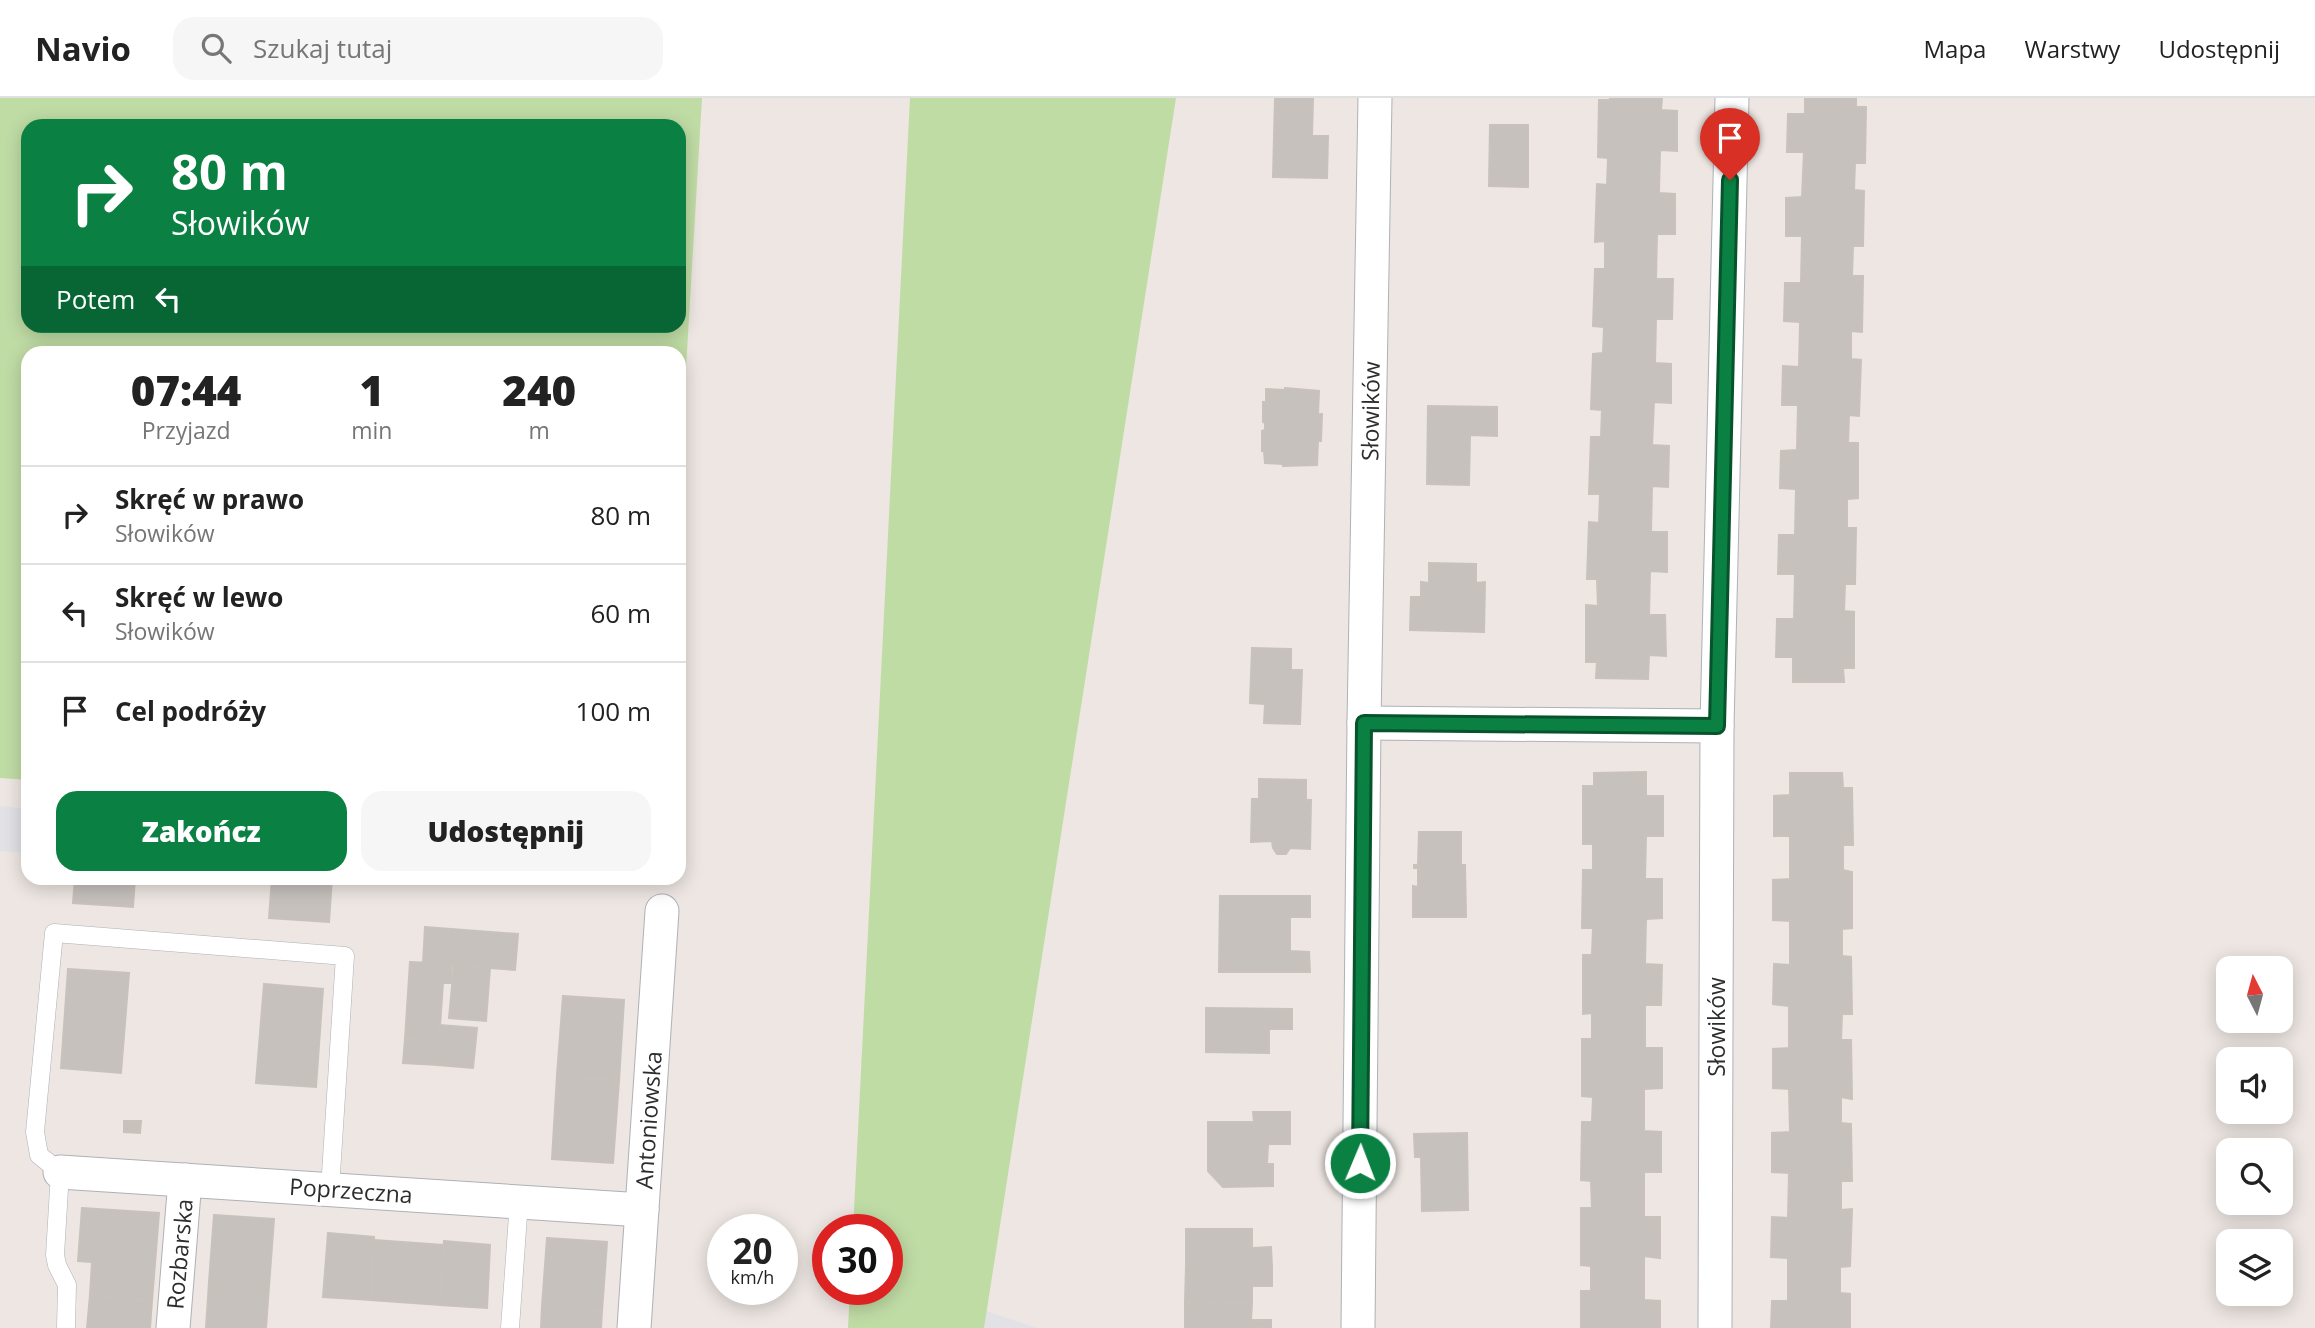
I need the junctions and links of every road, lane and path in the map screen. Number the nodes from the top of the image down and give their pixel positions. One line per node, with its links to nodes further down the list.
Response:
1 (1375, 98): 3 (street, Słowików)
2 (1732, 98): 4 (street, Słowików)
3 (1364, 723): 4 (street); 15 (street, Słowików)
4 (1717, 726): 16 (street, Słowików)
5 (662, 911): 10 (street, Antoniowska)
6 (60, 1172): 7 (street, Poprzeczna); 8 (lane); 11 (lane)
7 (185, 1180): 8 (street, Poprzeczna); 12 (street, Rozbarska)
8 (330, 1189): 9 (street, Poprzeczna)
9 (519, 1202): 10 (street, Poprzeczna); 13 (lane)
10 (642, 1210): 14 (street, Antoniowska)
11 (66, 1328)
12 (173, 1328)
13 (510, 1328)
14 (634, 1328)
15 (1358, 1328)
16 (1715, 1328)

